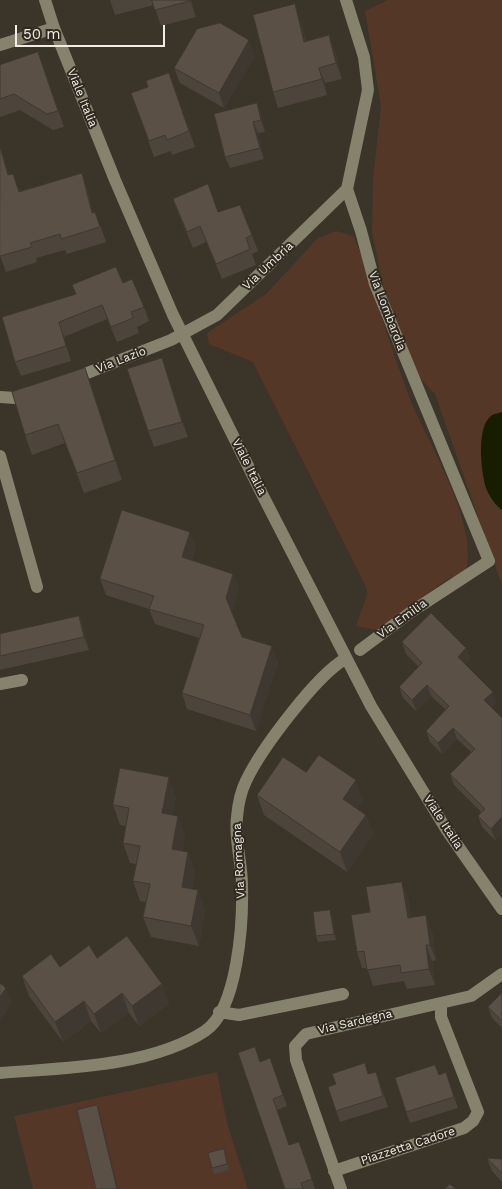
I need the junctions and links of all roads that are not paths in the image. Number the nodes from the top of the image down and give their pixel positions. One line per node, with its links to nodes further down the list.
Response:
1 (45, 0): 3 (street, Viale Italia)
2 (346, 0): 5 (street)
3 (54, 28): 4 (street); 6 (street, Viale Italia)
4 (0, 45)
5 (347, 189): 6 (street, Via Umbria); 12 (street, Via Lombardia)
6 (181, 332): 7 (street, Via Lazio); 14 (street, Viale Italia)
7 (56, 384)
8 (39, 390): 9 (street)
9 (0, 397)
10 (0, 456): 11 (street)
11 (37, 587)
12 (445, 590): 13 (street, Via Emilia)
13 (360, 650)
14 (345, 658): 17 (street, Viale Italia); 21 (street, Via Romagna)
15 (22, 680): 16 (street)
16 (0, 684)
17 (502, 908)
18 (502, 974): 20 (street, Via Sardegna)
19 (343, 994): 21 (street)
20 (441, 1002): 23 (street, Piazzetta Cadore); 23 (street, Via Sardegna)
21 (220, 1012): 22 (street, Via Romagna)
22 (0, 1073)
23 (334, 1171): 24 (street, Via Sardegna)
24 (341, 1189)

